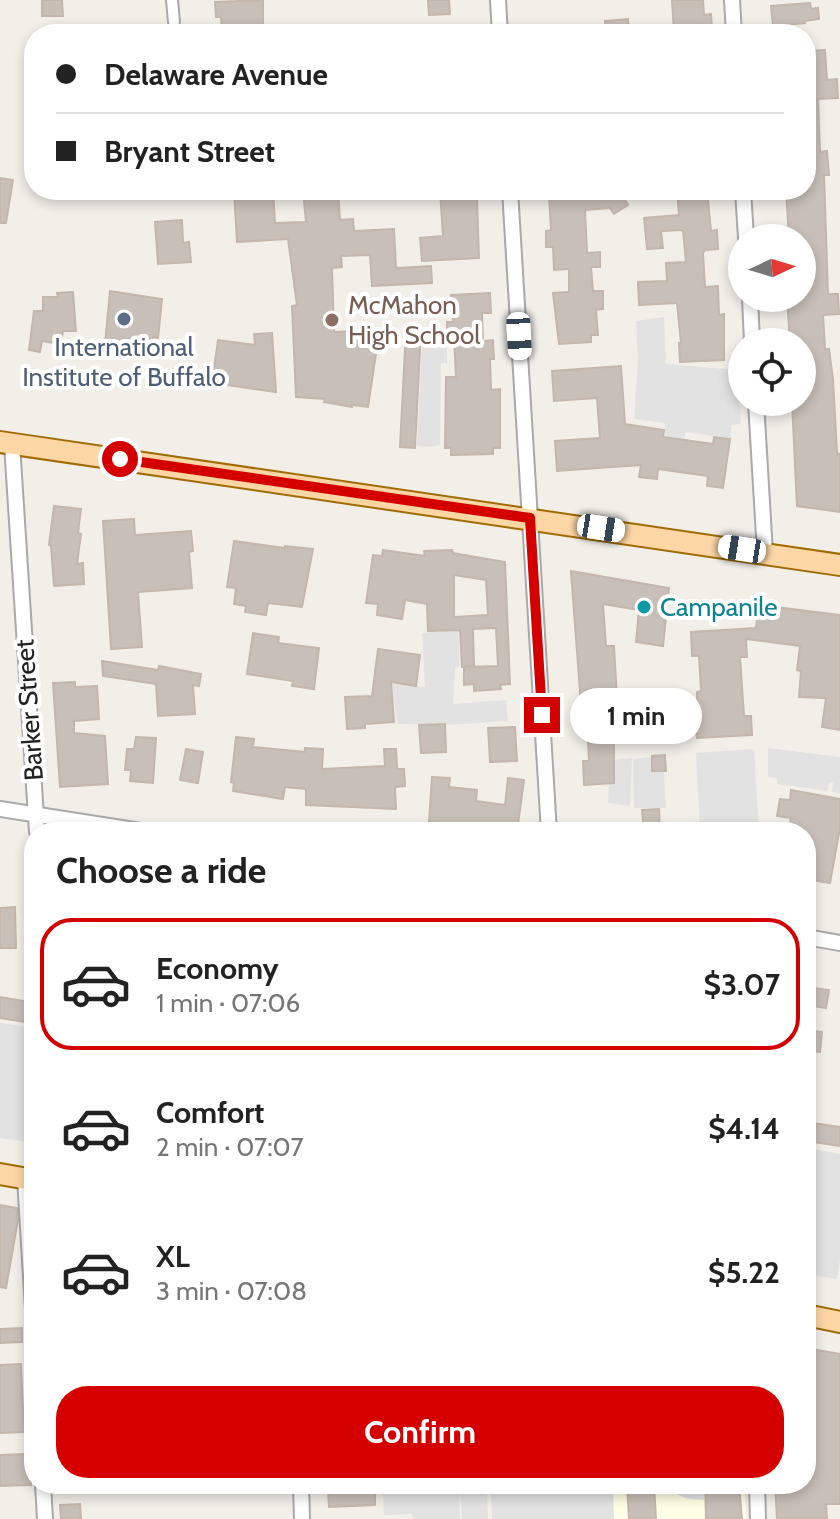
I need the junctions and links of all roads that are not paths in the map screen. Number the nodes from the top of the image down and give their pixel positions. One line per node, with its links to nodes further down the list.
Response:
1 (172, 0): 4 (street)
2 (498, 0): 5 (street)
3 (732, 0): 6 (street)
4 (174, 22)
5 (499, 24)
6 (733, 24)
7 (511, 200): 12 (street)
8 (744, 200): 9 (street)
9 (745, 224)
10 (757, 416): 13 (street)
11 (6, 443): 12 (main road); 16 (street, Barker Street)
12 (530, 518): 13 (main road); 19 (street)
13 (765, 553): 14 (main road)
14 (840, 565)
15 (0, 809): 16 (street)
16 (36, 815): 17 (street, Barker Street); 18 (street)
17 (36, 822)
18 (82, 822)
19 (548, 822)
20 (816, 939): 21 (street)
21 (840, 943)
22 (0, 1174): 23 (main road)
23 (24, 1178)
24 (816, 1317): 25 (main road)
25 (840, 1322)
26 (44, 1494): 29 (street)
27 (301, 1494): 30 (street)
28 (757, 1494): 31 (street)
29 (45, 1519)
30 (302, 1519)
31 (758, 1519)

